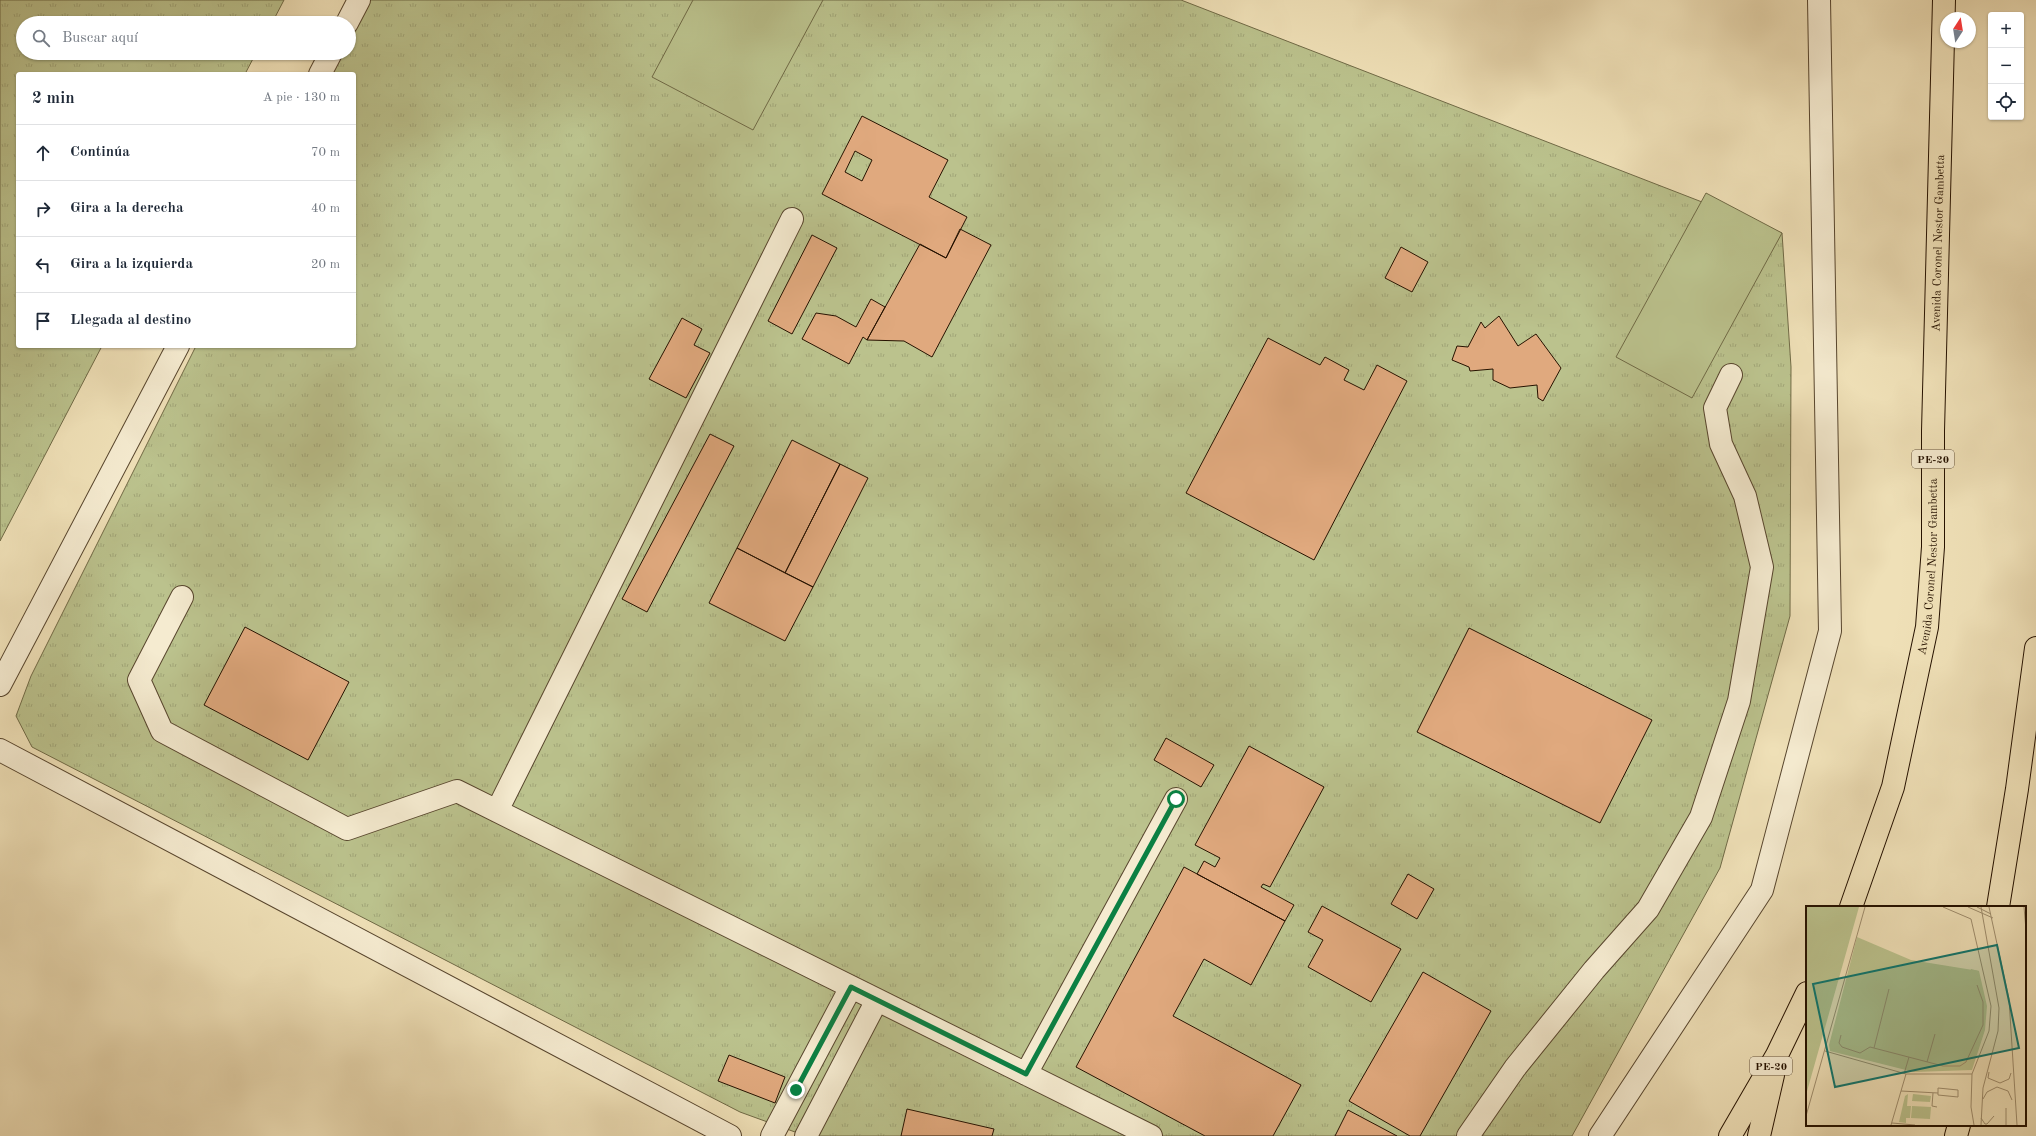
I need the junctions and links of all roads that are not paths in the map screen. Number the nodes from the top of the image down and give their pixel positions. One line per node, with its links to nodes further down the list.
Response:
1 (359, 0): 4 (lane)
2 (1820, 0): 29 (lane)
3 (1944, 0): 16 (highway, Avenida Coronel Nestor Gambetta / PE-20)
4 (351, 16)
5 (327, 60): 6 (lane)
6 (321, 72)
7 (792, 219): 15 (lane)
8 (177, 348): 12 (lane)
9 (1731, 375): 28 (lane)
10 (182, 597): 15 (lane)
11 (2036, 648): 17 (highway)
12 (0, 685)
13 (0, 750): 24 (lane)
14 (1176, 799): 22 (lane)
15 (497, 810): 18 (lane)
16 (1851, 906)
17 (1998, 906)
18 (851, 987): 20 (lane); 25 (lane)
19 (1806, 995): 21 (highway, PE-20)
20 (877, 1000): 22 (lane); 26 (lane)
21 (1778, 1055): 30 (highway, PE-20); 31 (highway)
22 (1026, 1074): 27 (lane)
23 (1958, 1126): 32 (highway)
24 (730, 1136)
25 (772, 1136)
26 (806, 1136)
27 (1151, 1136)
28 (1468, 1136)
29 (1600, 1136)
30 (1730, 1136)
31 (1759, 1136)
32 (1956, 1136)

